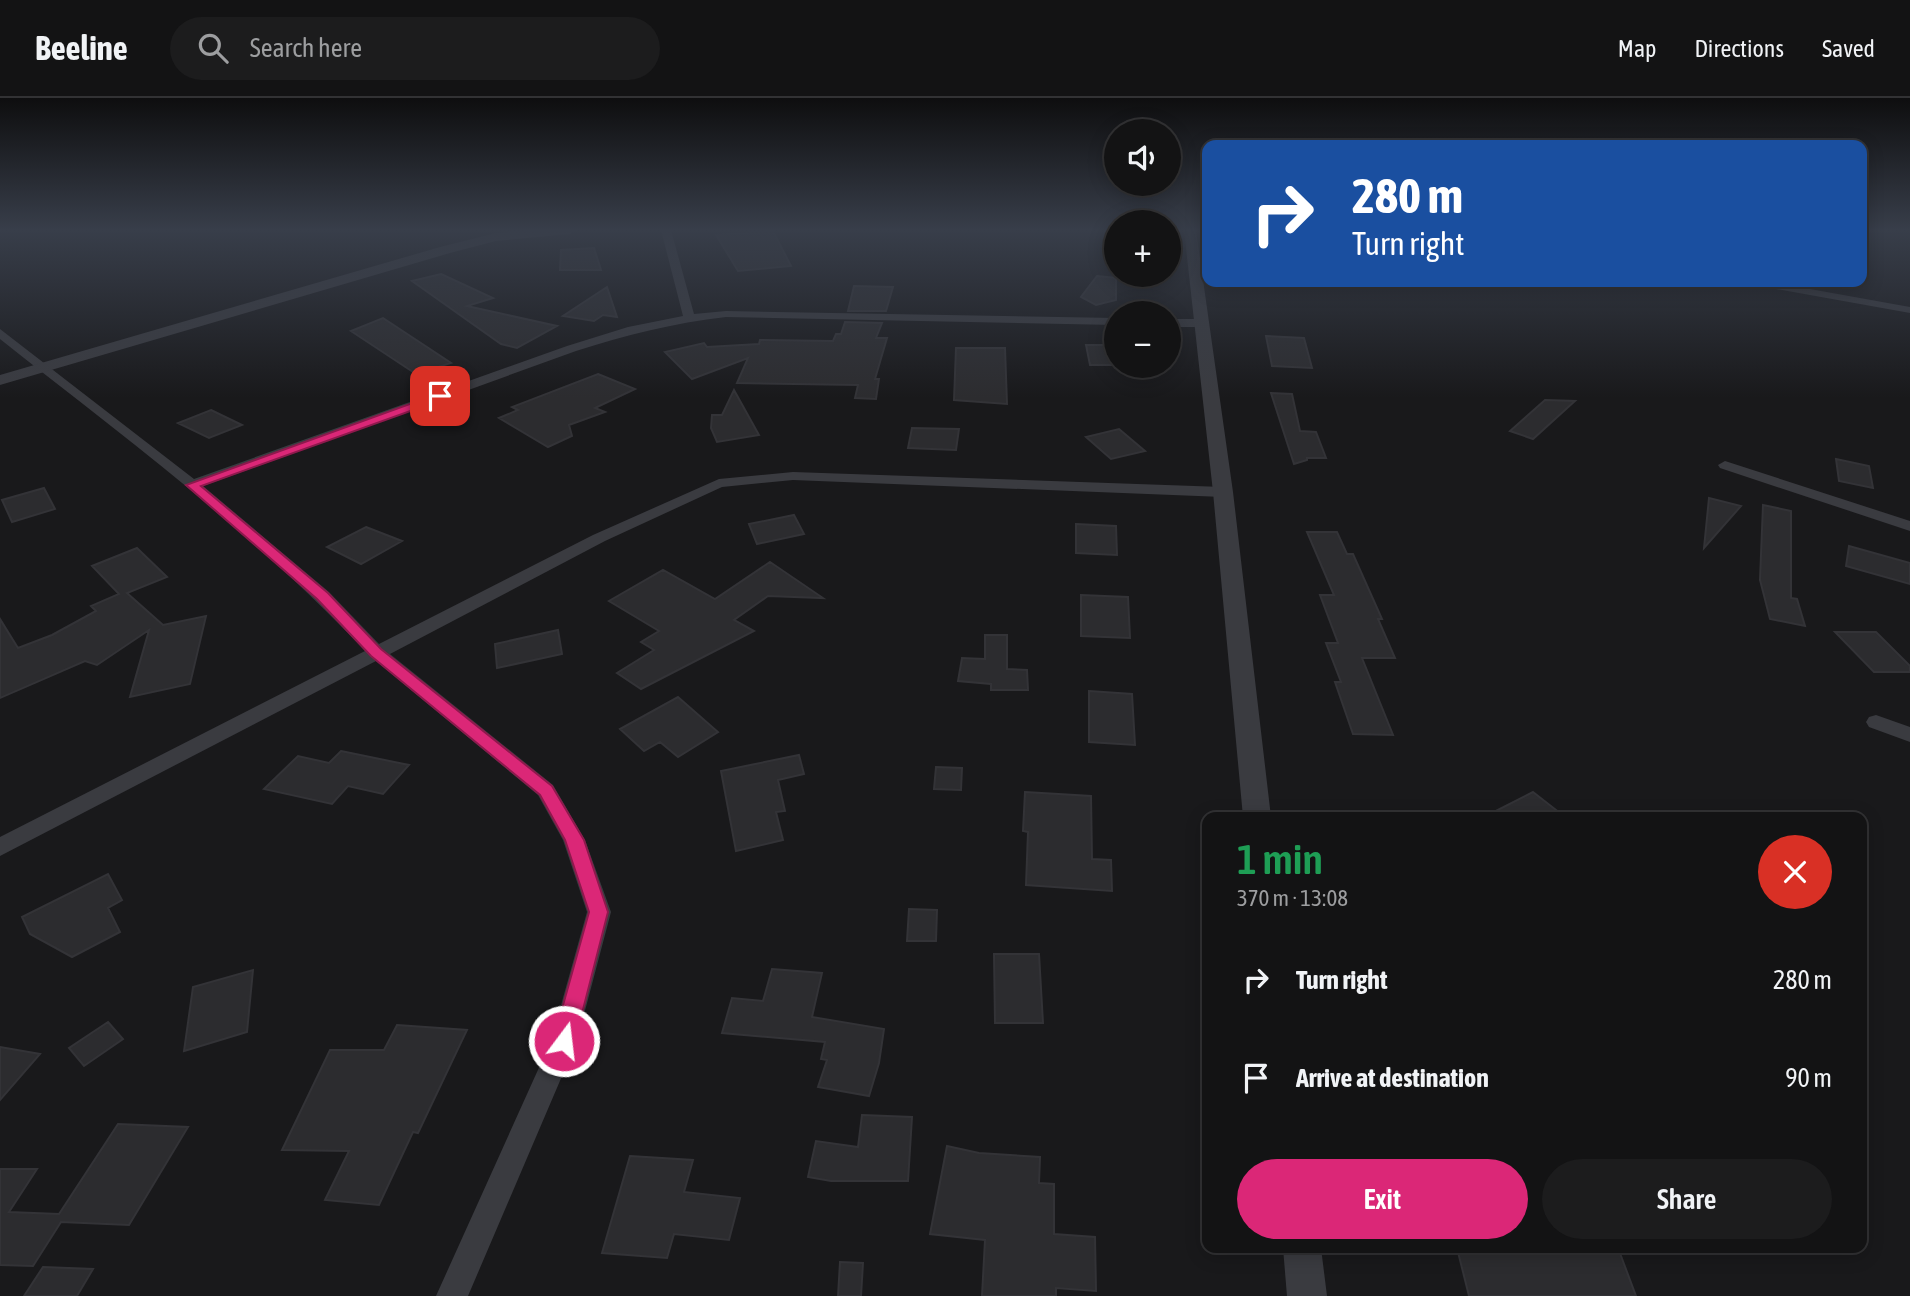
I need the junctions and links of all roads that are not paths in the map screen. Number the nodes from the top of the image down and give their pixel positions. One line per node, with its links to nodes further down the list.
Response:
1 (322, 286): 11 (street)
2 (681, 286): 6 (street)
3 (1197, 286): 9 (street)
4 (1782, 287): 5 (street)
5 (1910, 310)
6 (689, 316): 7 (street); 14 (street)
7 (1104, 322)
8 (1181, 323): 9 (street)
9 (1201, 323): 15 (street)
10 (0, 333): 11 (street)
11 (43, 367): 12 (street); 14 (street)
12 (0, 380)
13 (1725, 465): 16 (street)
14 (192, 485): 17 (street)
15 (1223, 492): 17 (street); 20 (street)
16 (1910, 526)
17 (376, 652): 21 (street); 23 (street)
18 (1876, 722): 19 (street)
19 (1910, 735)
20 (1257, 812)
21 (0, 847)
22 (1303, 1253): 24 (street)
23 (452, 1296)
24 (1307, 1296)

